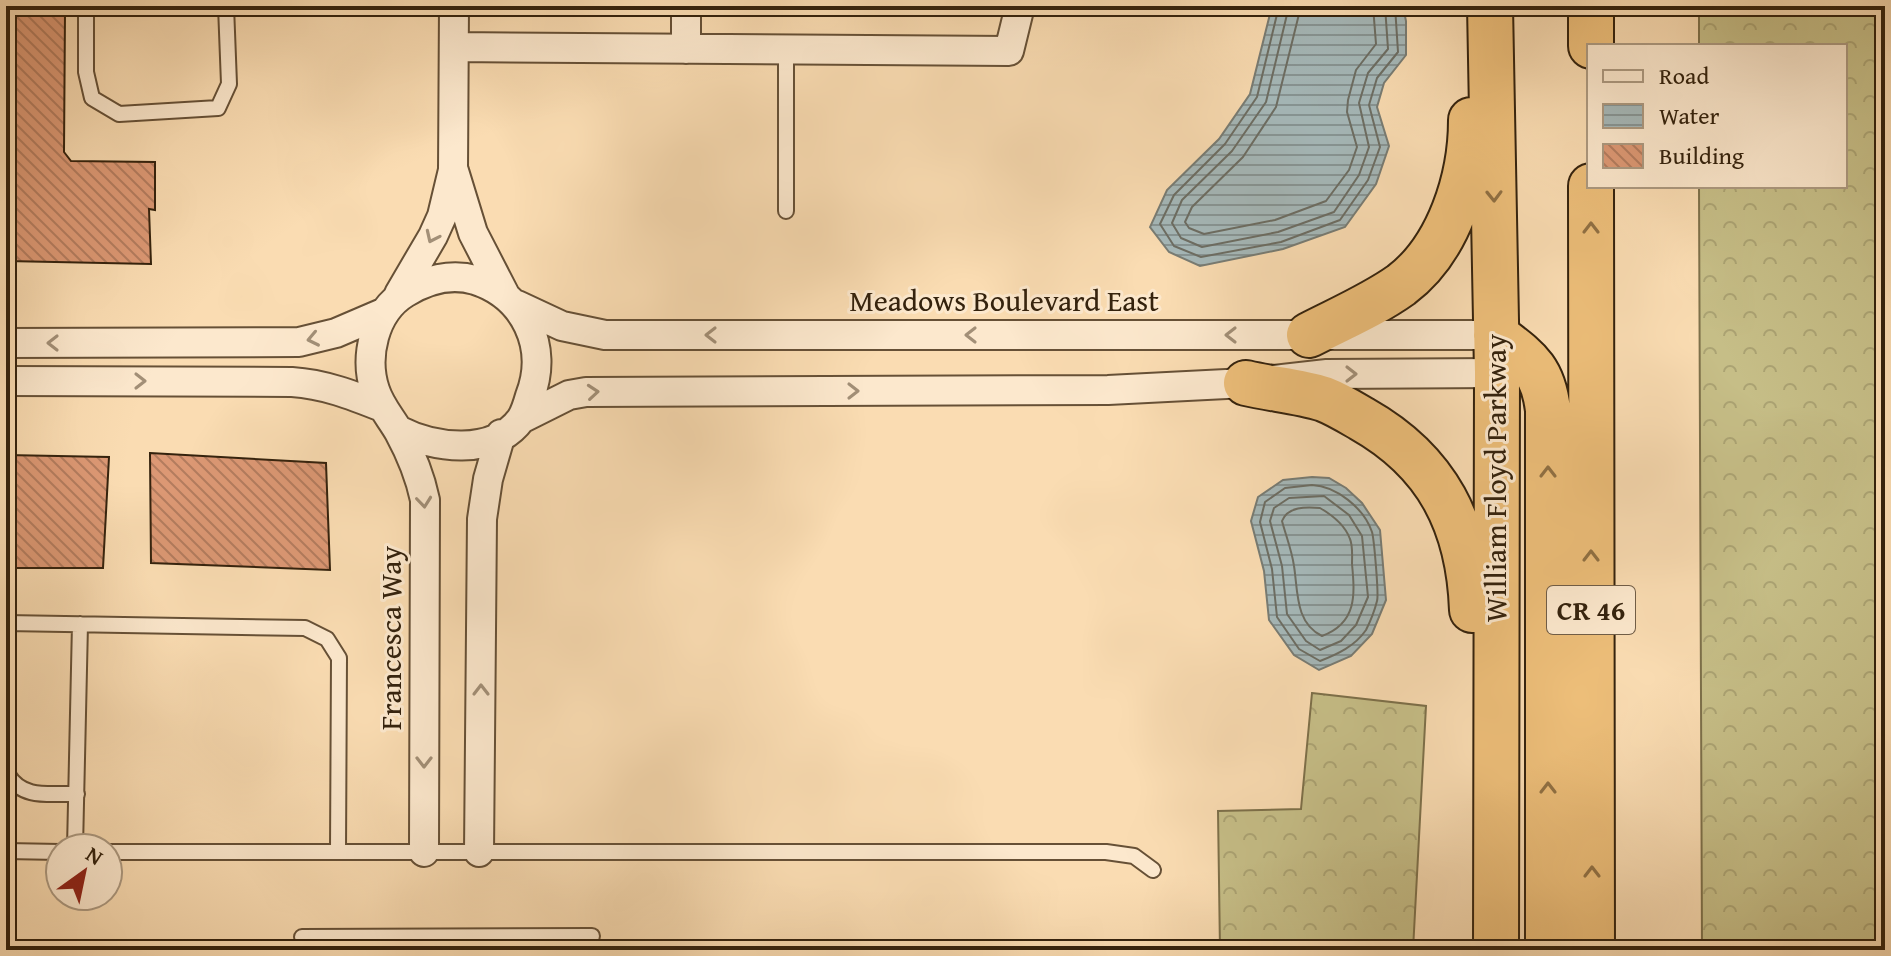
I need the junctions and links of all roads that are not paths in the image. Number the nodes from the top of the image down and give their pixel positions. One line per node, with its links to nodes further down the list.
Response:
1 (86, 6): 2 (lane)
2 (226, 6)
3 (454, 6): 10 (street)
4 (686, 6): 11 (street)
5 (1020, 6): 12 (street)
6 (1471, 6): 19 (highway)
7 (1490, 6): 21 (highway, William Floyd Parkway, one-way to 21)
8 (1591, 6): 9 (highway)
9 (1591, 44)
10 (454, 47): 11 (street); 13 (street)
11 (686, 49): 12 (street)
12 (786, 49): 15 (lane)
13 (453, 170): 17 (street); 18 (street, one-way to 18)
14 (1591, 188): 16 (highway, CR 46, one-way to 14)
15 (786, 211)
16 (1591, 271): 21 (highway); 41 (highway, CR 46, one-way to 16)
17 (511, 300): 18 (street); 19 (street, Meadows Boulevard East, one-way to 17); 25 (street)
18 (391, 305): 20 (street, one-way to 20); 24 (street)
19 (1309, 335): 21 (street, Meadows Boulevard East)
20 (6, 343)
21 (1509, 357): 23 (street, one-way to 21); 39 (highway, William Floyd Parkway); 40 (highway, one-way to 21)
22 (6, 381): 24 (street, one-way to 24)
23 (1246, 383): 25 (street, one-way to 23); 39 (highway)
24 (390, 418): 25 (street); 34 (street, Francesca Way, one-way to 34)
25 (511, 427): 35 (street, one-way to 25)
26 (6, 623): 27 (lane); 28 (lane)
27 (80, 624): 28 (lane); 31 (lane)
28 (77, 794): 29 (lane)
29 (76, 832)
30 (6, 851): 32 (lane)
31 (338, 851): 33 (lane); 34 (lane)
32 (44, 852)
33 (124, 852)
34 (424, 852): 35 (lane)
35 (479, 852): 36 (lane)
36 (1153, 870)
37 (592, 936): 38 (lane)
38 (302, 937)
39 (1496, 937)
40 (1548, 950)
41 (1592, 950)

